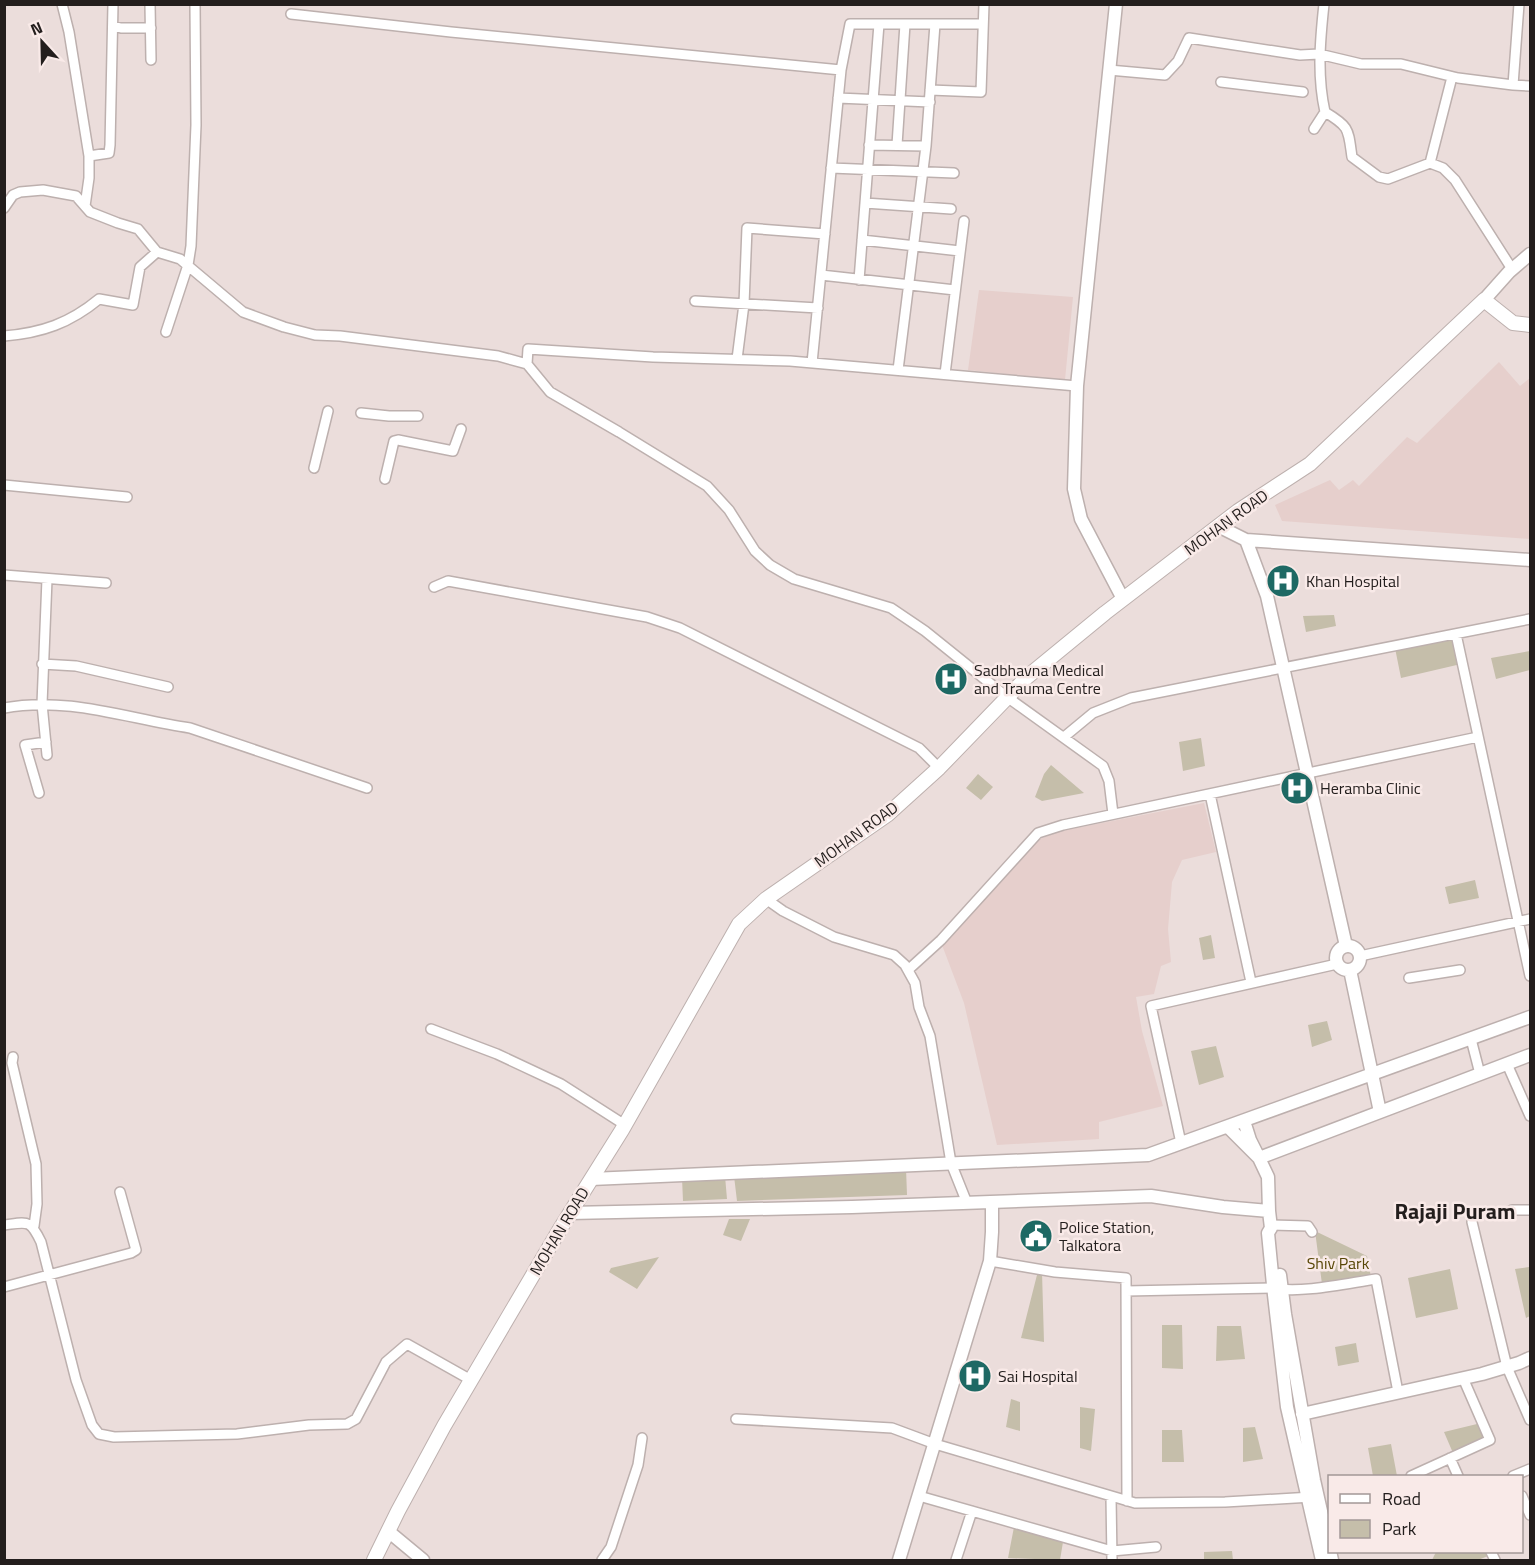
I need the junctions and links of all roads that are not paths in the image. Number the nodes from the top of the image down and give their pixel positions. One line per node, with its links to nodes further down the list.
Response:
1 (62, 4): 35 (street)
2 (113, 4): 14 (street)
3 (150, 4): 15 (street)
4 (195, 4): 53 (street)
5 (984, 4): 13 (street)
6 (1116, 4): 19 (street)
7 (1324, 4): 16 (street)
8 (1519, 4): 22 (street)
9 (291, 14): 18 (street)
10 (879, 24): 11 (street); 18 (street); 27 (street)
11 (905, 24): 12 (street); 28 (street)
12 (935, 24): 13 (street); 24 (street)
13 (983, 24): 24 (street)
14 (113, 26): 15 (street); 35 (street)
15 (151, 28): 17 (street)
16 (1319, 54): 19 (street); 20 (street); 30 (street)
17 (151, 60)
18 (841, 70): 26 (street)
19 (1109, 70): 71 (street)
20 (1452, 77): 22 (street); 36 (street)
21 (1221, 82): 25 (street)
22 (1513, 85): 23 (street)
23 (1530, 86)
24 (930, 90): 29 (street)
25 (1303, 92)
26 (838, 98): 27 (street); 37 (street)
27 (873, 100): 28 (street); 32 (street)
28 (900, 101): 29 (street); 33 (street)
29 (930, 102): 34 (street)
30 (1325, 112): 31 (street); 36 (street)
31 (1314, 129)
32 (869, 145): 33 (street); 38 (street)
33 (897, 145): 34 (street)
34 (926, 146): 39 (street)
35 (89, 156): 42 (street)
36 (1430, 163): 54 (street)
37 (831, 168): 38 (street); 47 (street)
38 (867, 170): 39 (street); 41 (street)
39 (923, 171): 40 (street); 43 (street)
40 (954, 172)
41 (865, 203): 43 (street); 48 (street)
42 (85, 206): 44 (street); 51 (street)
43 (919, 207): 45 (street); 49 (street)
44 (4, 208)
45 (951, 209)
46 (964, 221): 50 (street)
47 (825, 234): 55 (street); 61 (street)
48 (862, 240): 49 (street); 56 (street)
49 (914, 246): 50 (street); 57 (street)
50 (960, 251): 58 (street)
51 (157, 252): 53 (street); 65 (street)
52 (1530, 254): 54 (street)
53 (188, 265): 64 (street); 68 (street)
54 (1512, 269): 59 (street)
55 (821, 276): 56 (street); 62 (street)
56 (859, 280): 57 (street)
57 (909, 285): 58 (street); 69 (street)
58 (955, 290): 70 (street)
59 (1484, 300): 63 (main road); 80 (main road, MOHAN ROAD)
60 (695, 301): 61 (street)
61 (744, 304): 62 (street); 66 (street)
62 (818, 308): 67 (street)
63 (1530, 326)
64 (166, 332)
65 (4, 336)
66 (737, 359): 67 (street); 68 (street)
67 (812, 363): 69 (street)
68 (527, 364): 93 (street)
69 (898, 370): 70 (street)
70 (945, 374): 71 (street)
71 (1077, 386): 87 (street)
72 (328, 411): 76 (street)
73 (361, 413): 74 (street)
74 (417, 416)
75 (461, 429): 77 (street)
76 (314, 468)
77 (385, 480)
78 (4, 485): 79 (street)
79 (128, 497)
80 (1218, 526): 81 (street); 87 (main road, MOHAN ROAD)
81 (1246, 540): 82 (street); 91 (street)
82 (1530, 560)
83 (4, 575): 84 (street)
84 (46, 579): 85 (street); 90 (street)
85 (106, 583)
86 (434, 587): 100 (street)
87 (1123, 599): 93 (main road, MOHAN ROAD)
88 (1530, 619): 89 (street)
89 (1456, 634): 91 (street); 97 (street)
90 (42, 664): 92 (street); 94 (street)
91 (1283, 668): 96 (street); 101 (street)
92 (168, 687)
93 (1007, 697): 96 (street); 100 (main road, MOHAN ROAD)
94 (42, 704): 95 (street); 98 (street); 102 (street)
95 (4, 708)
96 (1064, 737): 105 (street)
97 (1478, 737): 101 (street); 108 (street)
98 (46, 742): 99 (street); 103 (street)
99 (47, 755)
100 (939, 768): 106 (main road, MOHAN ROAD)
101 (1306, 773): 104 (street); 109 (street)
102 (367, 788)
103 (39, 793)
104 (1210, 794): 105 (street); 117 (street)
105 (1113, 814): 112 (street)
106 (766, 899): 112 (street); 129 (main road, MOHAN ROAD)
107 (1530, 919): 108 (street)
108 (1518, 922): 110 (street); 115 (street)
109 (1346, 946): 110 (street); 111 (street)
110 (1360, 956): 113 (street)
111 (1337, 964): 113 (street); 117 (street)
112 (908, 970): 133 (street)
113 (1350, 970): 125 (street)
114 (1460, 970): 116 (street)
115 (1530, 976)
116 (1409, 978)
117 (1251, 982): 131 (street)
118 (1530, 1017): 120 (street)
119 (431, 1029): 129 (street)
120 (1471, 1039): 124 (street); 125 (street)
121 (1530, 1056): 123 (street)
122 (13, 1057): 144 (street)
123 (1507, 1064): 124 (street); 127 (street)
124 (1480, 1074): 126 (street)
125 (1372, 1075): 126 (street); 128 (street)
126 (1380, 1112): 132 (street)
127 (1530, 1116)
128 (1244, 1121): 130 (street); 132 (street)
129 (625, 1125): 134 (main road, MOHAN ROAD)
130 (1228, 1127): 131 (street); 132 (street)
131 (1181, 1143): 133 (street)
132 (1258, 1158): 140 (street)
133 (951, 1163): 134 (street); 137 (street)
134 (591, 1179): 141 (main road, MOHAN ROAD)
135 (120, 1192): 148 (street)
136 (992, 1202): 137 (street); 140 (street); 147 (street)
137 (967, 1203): 141 (street)
138 (1512, 1210): 139 (street)
139 (1530, 1210)
140 (1269, 1211): 145 (street)
141 (570, 1213): 155 (main road, MOHAN ROAD)
142 (1472, 1222): 153 (street)
143 (4, 1225): 144 (street)
144 (33, 1226): 148 (street)
145 (1271, 1227): 146 (street); 150 (street)
146 (1312, 1232)
147 (990, 1261): 151 (street); 161 (street)
148 (50, 1275): 149 (street); 155 (street)
149 (4, 1287)
150 (1278, 1289): 151 (street); 156 (street); 157 (street); 168 (street)
151 (1126, 1291): 171 (street)
152 (1530, 1358): 153 (street)
153 (1507, 1367): 154 (street); 159 (street)
154 (1463, 1378): 156 (street); 162 (street)
155 (471, 1380): 174 (main road, MOHAN ROAD)
156 (1398, 1392): 157 (street)
157 (1302, 1414): 168 (street)
158 (735, 1419): 161 (street)
159 (1530, 1420)
160 (642, 1438): 180 (street)
161 (935, 1444): 167 (street); 169 (street)
162 (1450, 1458): 164 (street); 165 (street)
163 (1530, 1468): 166 (street)
164 (1413, 1475)
165 (1458, 1475)
166 (1515, 1475)
167 (919, 1496): 172 (street); 181 (street)
168 (1313, 1496): 171 (street); 176 (street)
169 (1111, 1497): 171 (street); 177 (street)
170 (1523, 1500): 173 (street)
171 (1127, 1501)
172 (972, 1511): 177 (street); 182 (street)
173 (1530, 1515)
174 (388, 1531): 178 (main road, MOHAN ROAD); 179 (street)
175 (1156, 1547): 177 (street)
176 (1324, 1555): 183 (street)
177 (1112, 1556)
178 (374, 1560)
179 (423, 1560)
180 (602, 1560)
181 (899, 1560)
182 (957, 1560)
183 (1332, 1560)

